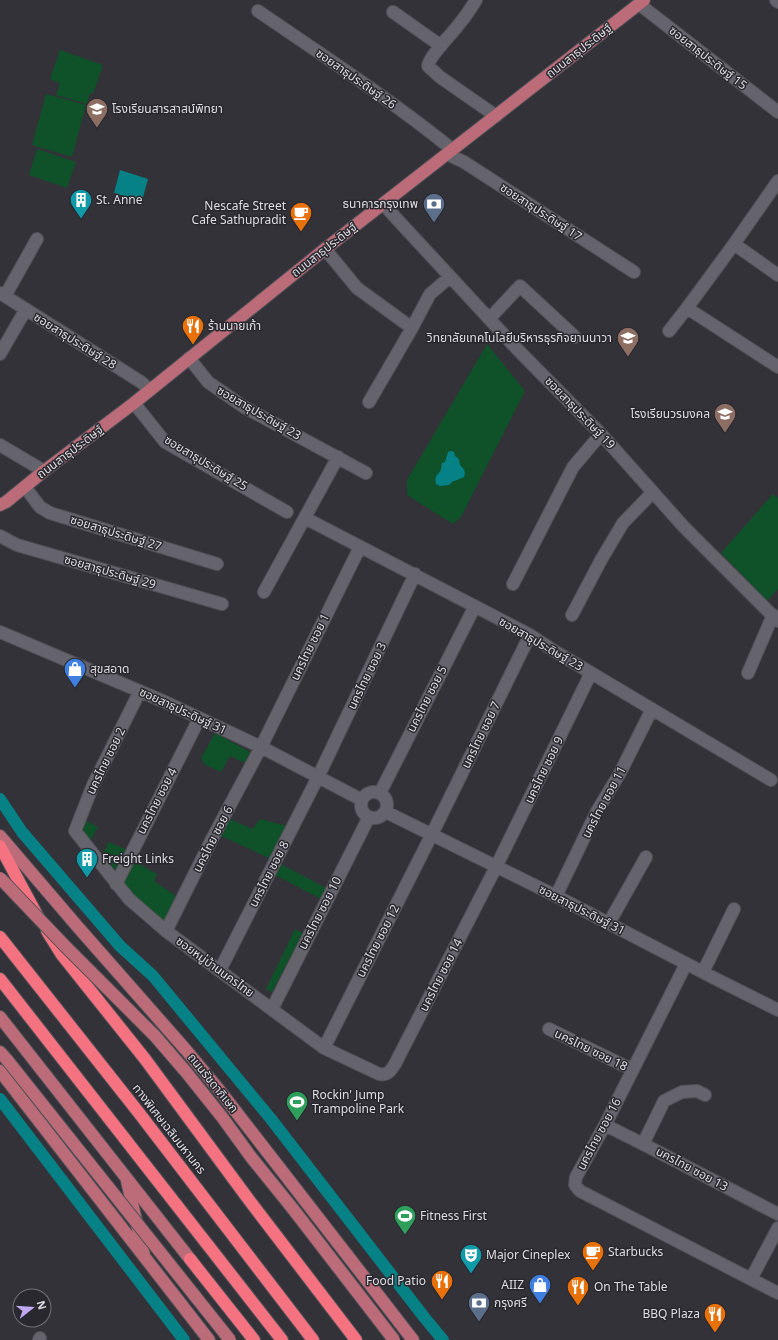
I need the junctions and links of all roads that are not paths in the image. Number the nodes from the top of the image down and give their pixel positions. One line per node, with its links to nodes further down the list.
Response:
1 (476, 0): 5 (street)
2 (641, 2): 6 (street, ซอยสาธุประดิษฐ์ 15); 7 (main road, ถนนสาธุประดิษฐ์)
3 (258, 11): 8 (street, ซอยสาธุประดิษฐ์ 26)
4 (393, 12): 5 (street)
5 (441, 46): 7 (street)
6 (778, 112)
7 (496, 116): 8 (main road, ถนนสาธุประดิษฐ์)
8 (450, 152): 10 (main road, ถนนสาธุประดิษฐ์); 14 (street, ซอยสาธุประดิษฐ์ 17)
9 (778, 181): 12 (street)
10 (383, 204): 13 (main road, ถนนสาธุประดิษฐ์); 16 (street, ซอยสาธุประดิษฐ์ 19)
11 (37, 239): 17 (street)
12 (734, 244): 15 (street); 18 (street)
13 (325, 249): 21 (street); 25 (main road, ถนนสาธุประดิษฐ์)
14 (634, 272)
15 (778, 275)
16 (450, 277): 20 (street, ซอยสาธุประดิษฐ์ 19); 21 (street)
17 (3, 295): 19 (street, ซอยสาธุประดิษฐ์ 28)
18 (687, 308): 22 (street); 26 (street)
19 (26, 309): 24 (street); 27 (street, ซอยสาธุประดิษฐ์ 28)
20 (489, 319): 23 (street); 30 (street, ซอยสาธุประดิษฐ์ 19)
21 (412, 328): 28 (street)
22 (669, 331)
23 (575, 337)
24 (0, 354)
25 (189, 358): 27 (main road, ถนนสาธุประดิษฐ์); 32 (street, ซอยสาธุประดิษฐ์ 23)
26 (778, 367)
27 (150, 390): 29 (main road, ถนนสาธุประดิษฐ์)
28 (369, 402)
29 (134, 403): 33 (main road, ถนนสาธุประดิษฐ์); 38 (street, ซอยสาธุประดิษฐ์ 25)
30 (601, 434): 36 (street, ซอยสาธุประดิษฐ์ 19); 44 (street)
31 (0, 445): 33 (street)
32 (338, 457): 34 (street, ซอยสาธุประดิษฐ์ 23); 39 (street)
33 (44, 471): 35 (main road, ถนนสาธุประดิษฐ์)
34 (366, 474)
35 (25, 487): 37 (main road, ถนนสาธุประดิษฐ์); 42 (street, ซอยสาธุประดิษฐ์ 27)
36 (653, 492): 48 (street); 49 (street, ซอยสาธุประดิษฐ์ 19)
37 (2, 506)
38 (288, 512)
39 (305, 518): 41 (street, ซอยสาธุประดิษฐ์ 23); 45 (street)
40 (0, 536): 46 (street, ซอยสาธุประดิษฐ์ 29)
41 (360, 547): 43 (street, ซอยสาธุประดิษฐ์ 23); 57 (street, นครไทย ซอย 1)
42 (217, 564)
43 (415, 574): 47 (street, ซอยสาธุประดิษฐ์ 23); 58 (street, นครไทย ซอย 3)
44 (514, 584)
45 (264, 592)
46 (222, 604)
47 (475, 606): 51 (street, ซอยสาธุประดิษฐ์ 23); 60 (street, นครไทย ซอย 5)
48 (572, 615)
49 (775, 618): 53 (street)
50 (0, 632): 54 (street, ซอยสาธุประดิษฐ์ 31)
51 (530, 635): 52 (street, ซอยสาธุประดิษฐ์ 23); 65 (street, นครไทย ซอย 7)
52 (591, 673): 55 (street, ซอยสาธุประดิษฐ์ 23); 69 (street, นครไทย ซอย 9)
53 (748, 673)
54 (140, 691): 56 (street, ซอยสาธุประดิษฐ์ 31); 64 (street, นครไทย ซอย 2)
55 (652, 708): 59 (street, ซอยสาธุประดิษฐ์ 23); 72 (street, นครไทย ซอย 11)
56 (199, 718): 57 (street, ซอยสาธุประดิษฐ์ 31); 71 (street, นครไทย ซอย 4)
57 (261, 748): 58 (street, ซอยสาธุประดิษฐ์ 31); 75 (street, นครไทย ซอย 6)
58 (318, 777): 61 (street, ซอยสาธุประดิษฐ์ 31); 78 (street, นครไทย ซอย 8)
59 (771, 780)
60 (380, 793): 61 (street); 62 (street)
61 (362, 800): 63 (street)
62 (386, 812): 63 (street); 65 (street, ซอยสาธุประดิษฐ์ 31)
63 (369, 817): 81 (street, นครไทย ซอย 10)
64 (74, 831): 71 (street, ซอยหมู่บ้านนครไทย)
65 (432, 834): 69 (street, ซอยสาธุประดิษฐ์ 31); 85 (street, นครไทย ซอย 12)
66 (0, 836): 107 (main road, ถนนรัชดาภิเษก)
67 (0, 846): 105 (highway)
68 (646, 857): 74 (street)
69 (496, 867): 72 (street, ซอยสาธุประดิษฐ์ 31); 89 (street, นครไทย ซอย 14)
70 (0, 878): 106 (main road, ถนนรัชดาภิเษก, bridge)
71 (116, 884): 75 (street, ซอยหมู่บ้านนครไทย)
72 (556, 896): 74 (street, ซอยสาธุประดิษฐ์ 31)
73 (734, 909): 79 (street)
74 (609, 923): 77 (street, ซอยสาธุประดิษฐ์ 31)
75 (166, 931): 78 (street, ซอยหมู่บ้านนครไทย)
76 (0, 937): 104 (highway, ทางพิเศษเฉลิมมหานคร)
77 (686, 964): 79 (street, ซอยสาธุประดิษฐ์ 31); 87 (street, นครไทย ซอย 16)
78 (220, 970): 81 (street, ซอยหมู่บ้านนครไทย)
79 (703, 972): 82 (street, ซอยสาธุประดิษฐ์ 31)
80 (0, 979): 103 (highway)
81 (272, 1008): 85 (street, ซอยหมู่บ้านนครไทย)
82 (778, 1010)
83 (0, 1017): 93 (main road)
84 (549, 1029): 87 (street, นครไทย ซอย 18)
85 (324, 1048): 89 (street, ซอยหมู่บ้านนครไทย)
86 (0, 1052): 101 (main road, bridge)
87 (633, 1070): 91 (street, นครไทย ซอย 16)
88 (0, 1071): 96 (main road)
89 (379, 1074)
90 (705, 1095): 92 (street)
91 (605, 1125): 92 (street, นครไทย ซอย 13); 98 (street, นครไทย ซอย 16)
92 (643, 1144): 94 (street, นครไทย ซอย 13)
93 (126, 1176): 96 (main road); 97 (main road)
94 (778, 1214)
95 (778, 1228): 98 (street)
96 (145, 1259): 100 (main road)
97 (190, 1259): 102 (highway)
98 (751, 1279): 99 (street, นครไทย ซอย 16)
99 (778, 1293)
100 (209, 1340)
101 (230, 1340)
102 (254, 1340)
103 (282, 1340)
104 (313, 1340)
105 (356, 1340)
106 (394, 1340)
107 (413, 1340)

